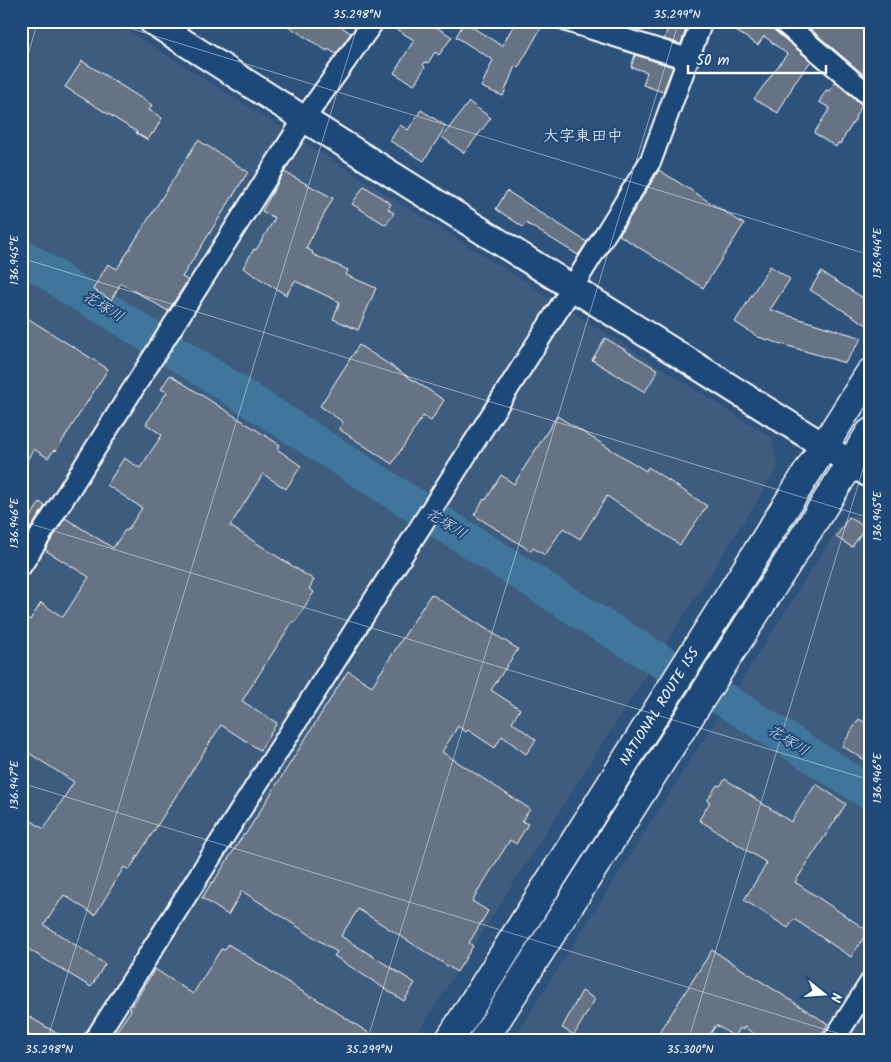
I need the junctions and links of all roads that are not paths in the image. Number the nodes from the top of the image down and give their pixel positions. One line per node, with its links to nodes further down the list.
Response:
1 (151, 21): 8 (street)
2 (374, 21): 8 (street)
3 (566, 21): 6 (street)
4 (702, 21): 6 (street)
5 (782, 21): 7 (street)
6 (688, 59): 9 (street)
7 (870, 96)
8 (304, 119): 9 (street); 14 (street)
9 (572, 288): 12 (street); 16 (street)
10 (870, 373): 12 (highway, NATIONAL ROUTE 155)
11 (870, 433): 13 (highway)
12 (824, 446): 13 (street); 17 (highway, NATIONAL ROUTE 155)
13 (860, 469): 18 (highway)
14 (21, 566)
15 (870, 983): 19 (street)
16 (94, 1041)
17 (449, 1041)
18 (483, 1041)
19 (833, 1041)

